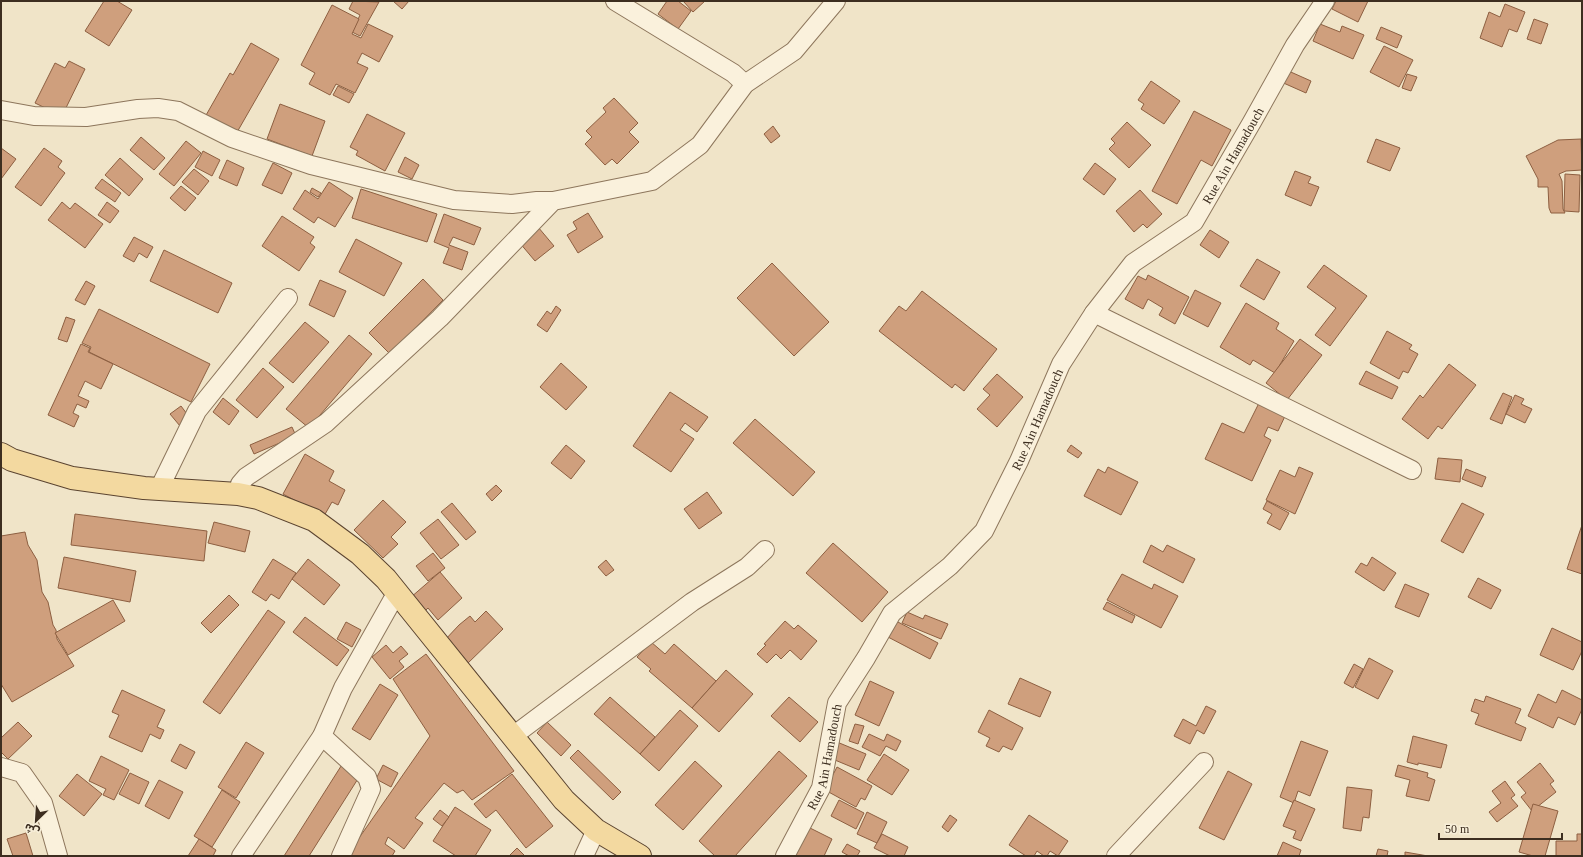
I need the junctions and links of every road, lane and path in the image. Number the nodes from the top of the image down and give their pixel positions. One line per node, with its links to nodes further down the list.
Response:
1 (616, 1): 4 (street)
2 (836, 1): 4 (street)
3 (1325, 1): 8 (street, Rue Ain Hamadouch)
4 (745, 84): 6 (street)
5 (1, 110): 6 (street)
6 (553, 201): 12 (street)
7 (288, 298): 11 (street)
8 (1094, 312): 10 (street); 25 (street, Rue Ain Hamadouch)
9 (1, 454): 11 (main road)
10 (1412, 470)
11 (159, 489): 12 (main road)
12 (238, 494): 14 (main road)
13 (765, 550): 16 (street)
14 (397, 592): 15 (street); 16 (main road)
15 (322, 736): 21 (street); 22 (street)
16 (513, 736): 19 (main road)
17 (1204, 762): 26 (street)
18 (1, 767): 20 (street)
19 (596, 830): 23 (street); 24 (main road)
20 (58, 856)
21 (241, 856)
22 (341, 856)
23 (584, 856)
24 (640, 856)
25 (785, 856)
26 (1116, 856)

